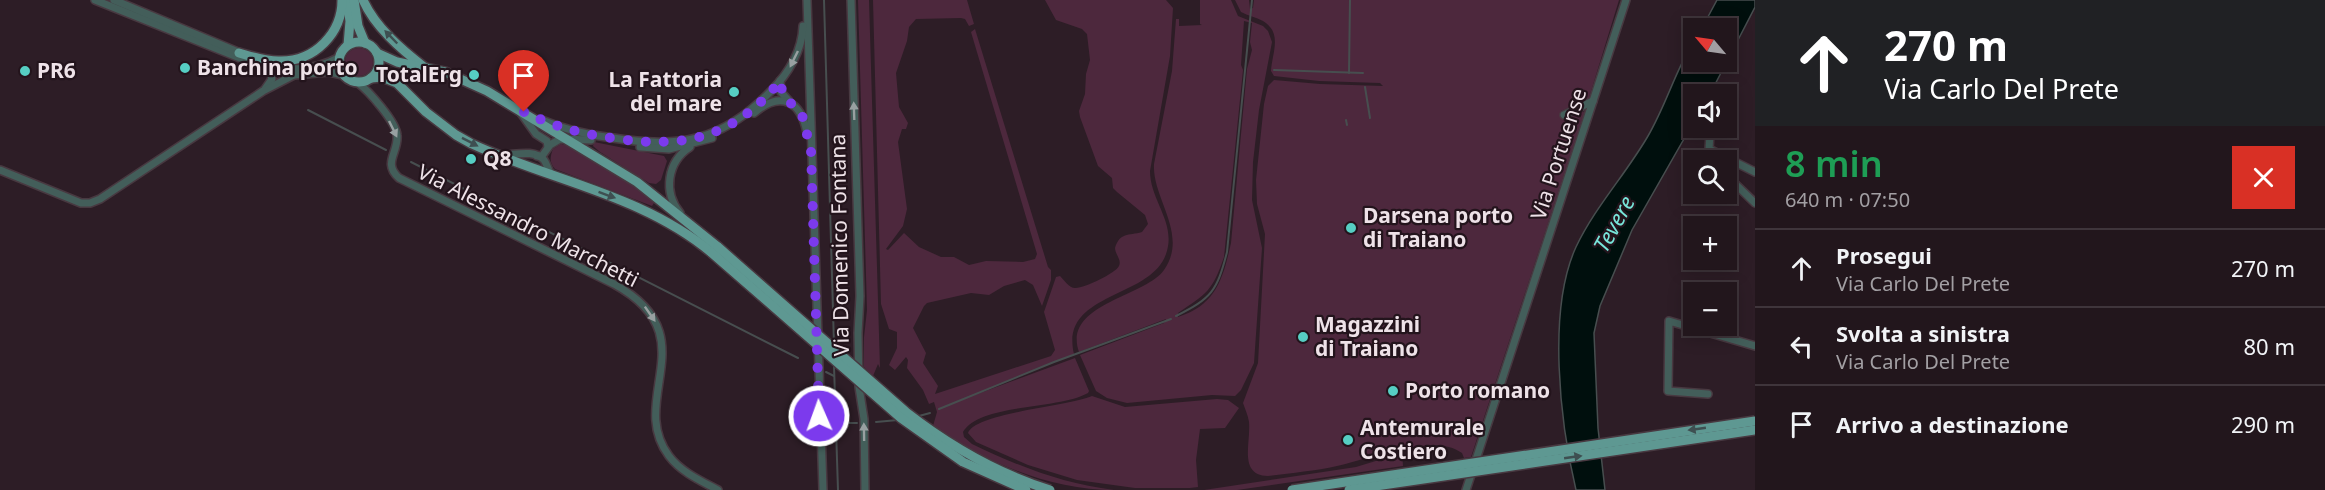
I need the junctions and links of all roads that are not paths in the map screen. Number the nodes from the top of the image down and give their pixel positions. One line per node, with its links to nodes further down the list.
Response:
1 (95, 0): 16 (street)
2 (114, 0): 12 (street)
3 (342, 0): 12 (main road)
4 (347, 0): 11 (main road)
5 (354, 0): 10 (main road)
6 (363, 0): 15 (main road, one-way to 6)
7 (851, 0): 48 (street, Via Domenico Fontana, one-way to 7)
8 (1626, 0): 24 (street, Via Portuense)
9 (807, 1): 20 (street, one-way to 20); 31 (street)
10 (365, 43): 11 (main road); 13 (main road)
11 (348, 45): 14 (main road)
12 (239, 52): 14 (street)
13 (377, 53): 15 (main road); 19 (main road)
14 (340, 57): 18 (main road)
15 (426, 68): 25 (main road)
16 (270, 70): 17 (street); 22 (street)
17 (294, 75): 18 (street); 22 (street)
18 (343, 75): 21 (main road)
19 (371, 78): 21 (main road); 32 (main road, one-way to 32)
20 (780, 81): 23 (street); 25 (street)
21 (358, 82): 46 (street, Via Alessandro Marchetti, one-way to 46)
22 (263, 91): 34 (street)
23 (789, 101): 29 (street); 31 (street)
24 (1593, 101): 26 (street); 54 (street, Via Portuense)
25 (512, 106): 28 (main road); 30 (street)
26 (1564, 115)
27 (1710, 138): 35 (street)
28 (568, 140): 29 (street); 30 (street); 39 (main road)
29 (696, 143): 39 (street)
30 (548, 147): 33 (street)
31 (811, 150): 47 (street)
32 (495, 154): 33 (street); 36 (main road)
33 (537, 156): 36 (street)
34 (0, 170)
35 (1755, 172)
36 (554, 176): 40 (main road, one-way to 40)
37 (1737, 186): 38 (street)
38 (1755, 203)
39 (688, 221): 40 (main road)
40 (715, 250): 49 (main road, bridge); 50 (main road, bridge)
41 (1755, 346): 42 (street)
42 (1708, 394)
43 (1755, 421): 45 (main road, one-way to 45, bridge)
44 (1755, 430): 53 (main road, one-way to 44, bridge)
45 (1318, 486): 51 (main road, bridge); 52 (main road, bridge)
46 (718, 490)
47 (822, 490)
48 (865, 490)
49 (1026, 490)
50 (1050, 490)
51 (1292, 490)
52 (1306, 490)
53 (1349, 490)
54 (1466, 490)

